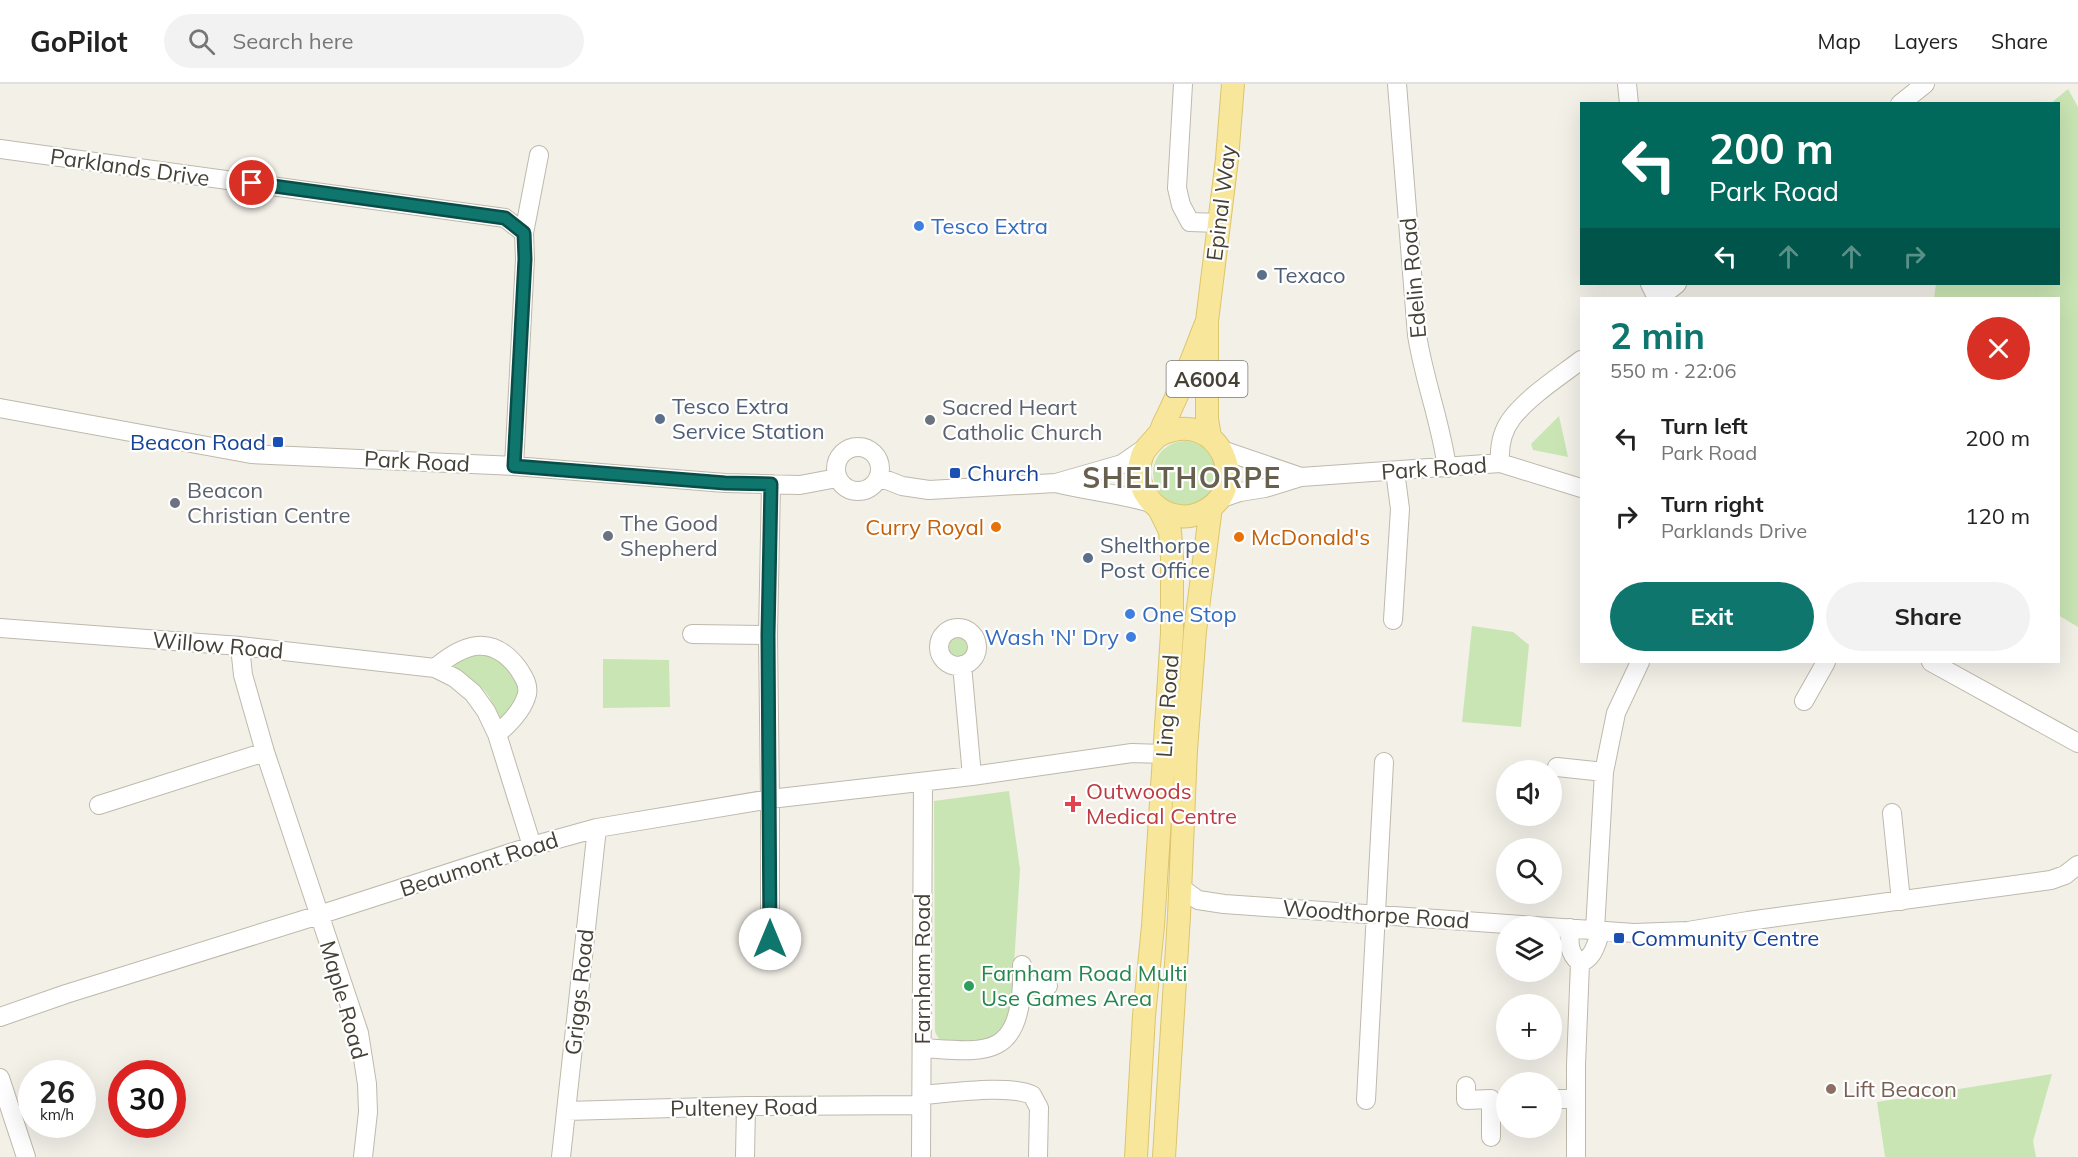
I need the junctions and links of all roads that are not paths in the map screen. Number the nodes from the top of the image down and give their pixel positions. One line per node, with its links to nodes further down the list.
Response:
1 (1183, 84): 10 (street)
2 (1233, 84): 10 (main road, Epinal Way / A6004)
3 (1396, 84): 21 (street, Edelin Road)
4 (1627, 84): 6 (street)
5 (1925, 84): 7 (street)
6 (1629, 102)
7 (1902, 102)
8 (0, 149): 11 (street, Parklands Drive)
9 (539, 155): 11 (street)
10 (1219, 223): 14 (main road, Epinal Way / A6004)
11 (524, 233): 20 (street)
12 (1676, 285): 13 (street)
13 (1659, 297)
14 (1207, 321): 17 (main road, Epinal Way / A6004); 18 (main road, Epinal Way / A6004)
15 (1580, 361): 19 (street, Park Road)
16 (0, 408): 20 (street, Park Road)
17 (1153, 441): 18 (main road, A6004); 26 (street); 30 (main road, A6004)
18 (1216, 444): 24 (street, Park Road); 29 (main road, A6004)
19 (1500, 463): 21 (street, Park Road); 28 (street)
20 (514, 466): 27 (street, Park Road)
21 (1448, 468): 22 (street, Park Road)
22 (1395, 471): 24 (street, Park Road); 31 (street)
23 (879, 477): 25 (street); 25 (street); 26 (street)
24 (1301, 477): 29 (street, Park Road)
25 (837, 478): 27 (street, Park Road)
26 (1056, 483): 30 (street)
27 (771, 484): 34 (street)
28 (1580, 488)
29 (1215, 503): 30 (main road); 58 (main road, Ling Road / A6004)
30 (1155, 506): 45 (main road, Ling Road / A6004)
31 (1393, 620)
32 (0, 628): 35 (street, Willow Road)
33 (692, 634): 34 (street)
34 (768, 635): 51 (street)
35 (240, 646): 40 (street, Willow Road); 44 (street, Maple Road)
36 (1640, 663): 48 (street)
37 (1825, 663): 41 (street)
38 (1933, 663): 43 (street)
39 (962, 665): 49 (street)
40 (435, 668): 42 (street, Willow Road); 42 (street)
41 (1804, 701)
42 (497, 734): 55 (street, Willow Road)
43 (2078, 743)
44 (265, 752): 52 (street); 61 (street, Maple Road)
45 (1164, 754): 49 (street, Beaumont Road); 56 (main road, Ling Road / A6004)
46 (1384, 762): 60 (street)
47 (1562, 768): 48 (street)
48 (1604, 772): 63 (street)
49 (972, 776): 50 (street, Beaumont Road)
50 (923, 782): 51 (street, Beaumont Road); 70 (street, Farnham Road)
51 (770, 799): 54 (street, Beaumont Road); 64 (street)
52 (99, 805)
53 (1892, 813): 59 (street)
54 (597, 828): 55 (street, Beaumont Road); 79 (street, Griggs Road)
55 (532, 846): 61 (street, Beaumont Road)
56 (1156, 855): 58 (main road, Woodthorpe Road); 88 (main road, Ling Road / A6004)
57 (2078, 865): 59 (street, Woodthorpe Road)
58 (1180, 887): 60 (street, Woodthorpe Road); 89 (main road, Ling Road / A6004)
59 (1902, 901): 63 (street, Woodthorpe Road)
60 (1375, 914): 62 (street, Woodthorpe Road); 75 (street)
61 (319, 915): 69 (street, Beaumont Road); 83 (street, Maple Road)
62 (1570, 928): 63 (street, Woodthorpe Road); 65 (street)
63 (1598, 931): 65 (street)
64 (770, 960)
65 (1580, 963): 77 (street)
66 (1022, 965): 67 (street)
67 (1022, 984): 68 (street); 70 (street)
68 (1048, 986)
69 (0, 1017)
70 (922, 1048): 74 (street, Farnham Road)
71 (0, 1078): 82 (street)
72 (1466, 1086): 73 (street)
73 (1496, 1099)
74 (921, 1100): 78 (street, Pulteney Road); 86 (street, Farnham Road); 87 (street, Pulteney Road)
75 (1366, 1100)
76 (1562, 1100): 77 (street)
77 (1576, 1100): 90 (street)
78 (746, 1106): 79 (street, Pulteney Road); 85 (street)
79 (566, 1111): 84 (street, Griggs Road)
80 (1496, 1113): 81 (street)
81 (1491, 1137)
82 (26, 1157)
83 (363, 1157)
84 (561, 1157)
85 (745, 1157)
86 (921, 1157)
87 (1038, 1157)
88 (1136, 1157)
89 (1164, 1157)
90 (1576, 1157)

